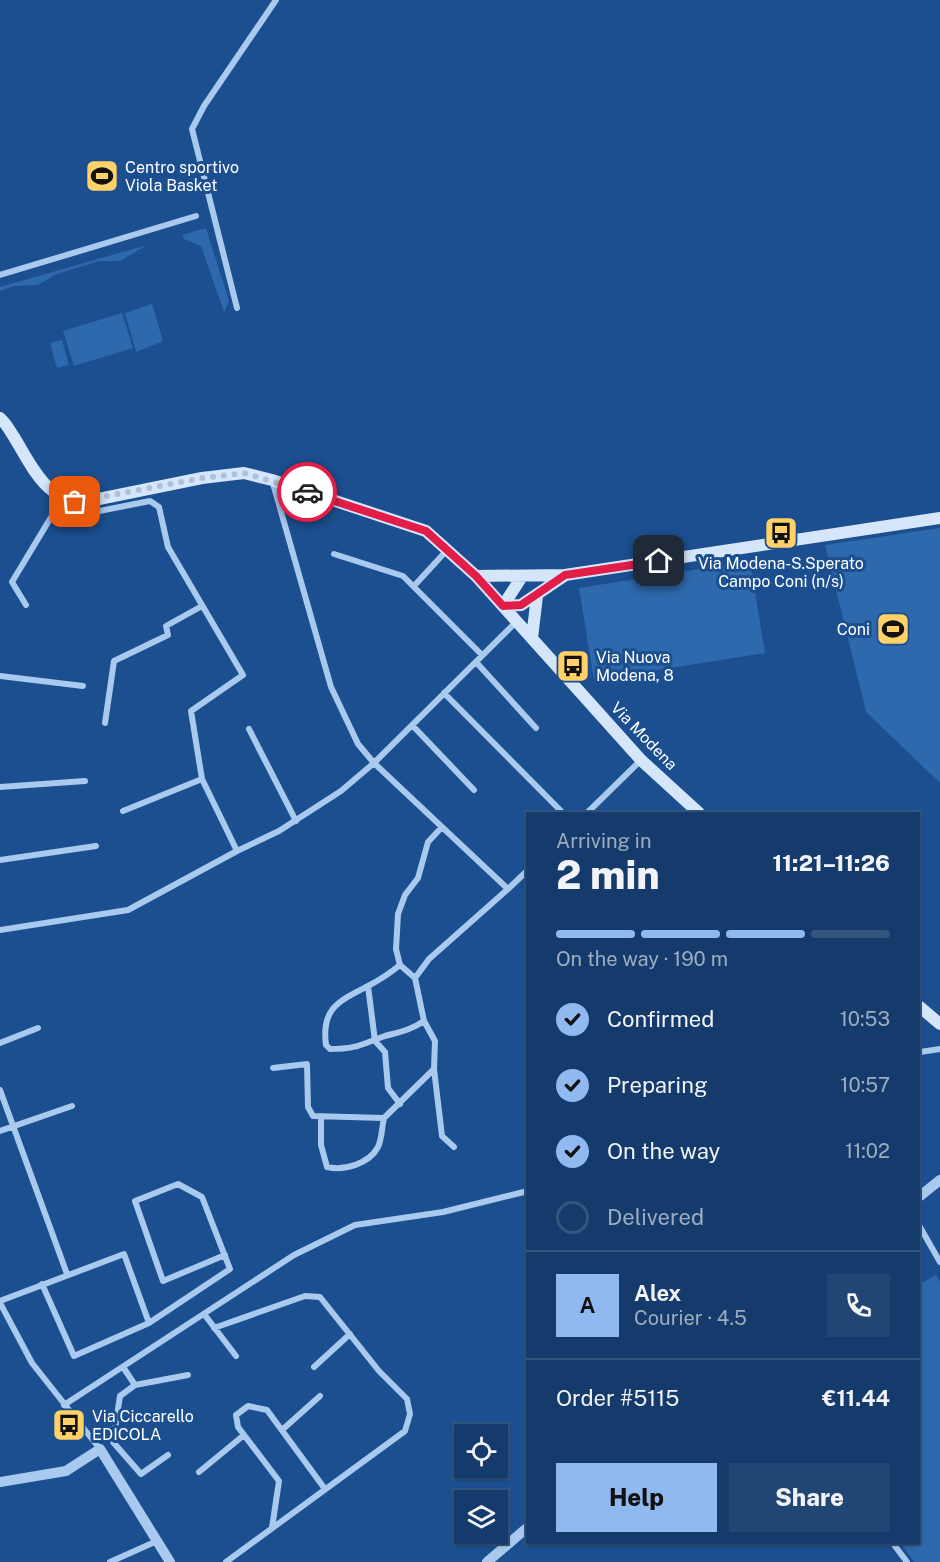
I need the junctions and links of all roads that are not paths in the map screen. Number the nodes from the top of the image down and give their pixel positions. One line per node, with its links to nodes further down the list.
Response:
1 (276, 0): 4 (street)
2 (196, 216): 3 (street)
3 (0, 275)
4 (237, 308)
5 (0, 418): 7 (main road)
6 (272, 480): 7 (main road, Via Modena); 10 (main road, Via Modena); 32 (street)
7 (62, 499): 8 (street)
8 (56, 512): 17 (street); 18 (street)
9 (940, 518): 12 (main road)
10 (447, 550): 13 (main road, Via Modena); 15 (street)
11 (334, 554): 15 (street)
12 (565, 575): 14 (main road); 16 (main road)
13 (476, 576): 14 (main road); 19 (main road, Via Modena)
14 (521, 578): 19 (main road)
15 (414, 586): 22 (street)
16 (537, 596): 19 (main road); 21 (main road)
17 (26, 605)
18 (202, 606): 27 (street); 33 (street)
19 (503, 606): 20 (main road, Via Modena)
20 (517, 621): 21 (main road, Via Modena); 22 (street)
21 (532, 638): 31 (main road, Via Modena)
22 (482, 655): 23 (street)
23 (476, 662): 26 (street); 29 (street)
24 (0, 676): 25 (street)
25 (83, 686)
26 (444, 693): 28 (street); 38 (street)
27 (105, 723)
28 (412, 725): 32 (street); 36 (street)
29 (536, 728)
30 (249, 729): 41 (street)
31 (641, 760): 39 (street); 40 (main road, Via Modena)
32 (374, 763): 41 (street); 42 (street)
33 (202, 779): 37 (street); 44 (street)
34 (85, 781): 35 (street)
35 (0, 787)
36 (474, 790)
37 (123, 811)
38 (562, 812)
39 (587, 812)
40 (698, 812)
41 (296, 821): 44 (street)
42 (442, 827): 47 (street); 49 (street)
43 (96, 846): 45 (street)
44 (237, 851): 48 (street)
45 (0, 860)
46 (526, 872): 47 (street)
47 (508, 889): 50 (street)
48 (0, 930)
49 (400, 965): 50 (street); 51 (street)
50 (415, 978): 53 (street)
51 (368, 986): 56 (street); 56 (street)
52 (920, 1007): 54 (main road)
53 (424, 1021): 56 (street); 61 (street)
54 (940, 1024)
55 (38, 1028): 57 (street)
56 (375, 1041): 63 (street)
57 (0, 1043)
58 (940, 1049): 59 (street)
59 (920, 1052)
60 (273, 1068): 65 (street)
61 (434, 1069): 63 (street); 69 (street)
62 (0, 1090): 67 (street)
63 (400, 1104): 66 (street)
64 (72, 1106): 67 (street)
65 (321, 1117): 66 (street); 66 (street)
66 (384, 1118)
67 (13, 1127): 68 (street); 76 (street)
68 (0, 1131)
69 (454, 1147)
70 (940, 1180): 72 (street)
71 (526, 1191): 79 (street)
72 (920, 1196)
73 (920, 1227): 75 (street)
74 (225, 1255): 74 (street); 80 (street)
75 (940, 1262)
76 (67, 1274): 77 (street); 80 (street)
77 (42, 1284): 78 (street); 80 (street)
78 (0, 1302): 89 (street)
79 (204, 1314): 81 (street); 84 (street)
80 (149, 1323)
81 (214, 1328): 82 (street); 83 (street)
82 (350, 1335): 85 (street); 96 (street)
83 (236, 1356)
84 (123, 1367): 87 (street); 89 (street)
85 (314, 1367)
86 (188, 1375): 87 (street)
87 (135, 1385): 93 (street)
88 (320, 1396): 90 (street)
89 (64, 1405): 92 (street)
90 (282, 1430): 91 (street); 96 (street)
91 (244, 1435): 94 (street); 97 (street)
92 (100, 1449): 95 (street); 99 (street)
93 (168, 1455)
94 (199, 1472)
95 (0, 1482)
96 (325, 1490): 97 (street)
97 (272, 1528): 103 (street)
98 (526, 1529): 104 (street)
99 (157, 1541): 101 (street); 102 (street)
100 (894, 1544): 105 (street)
101 (110, 1562)
102 (170, 1562)
103 (226, 1562)
104 (487, 1562)
105 (907, 1562)

